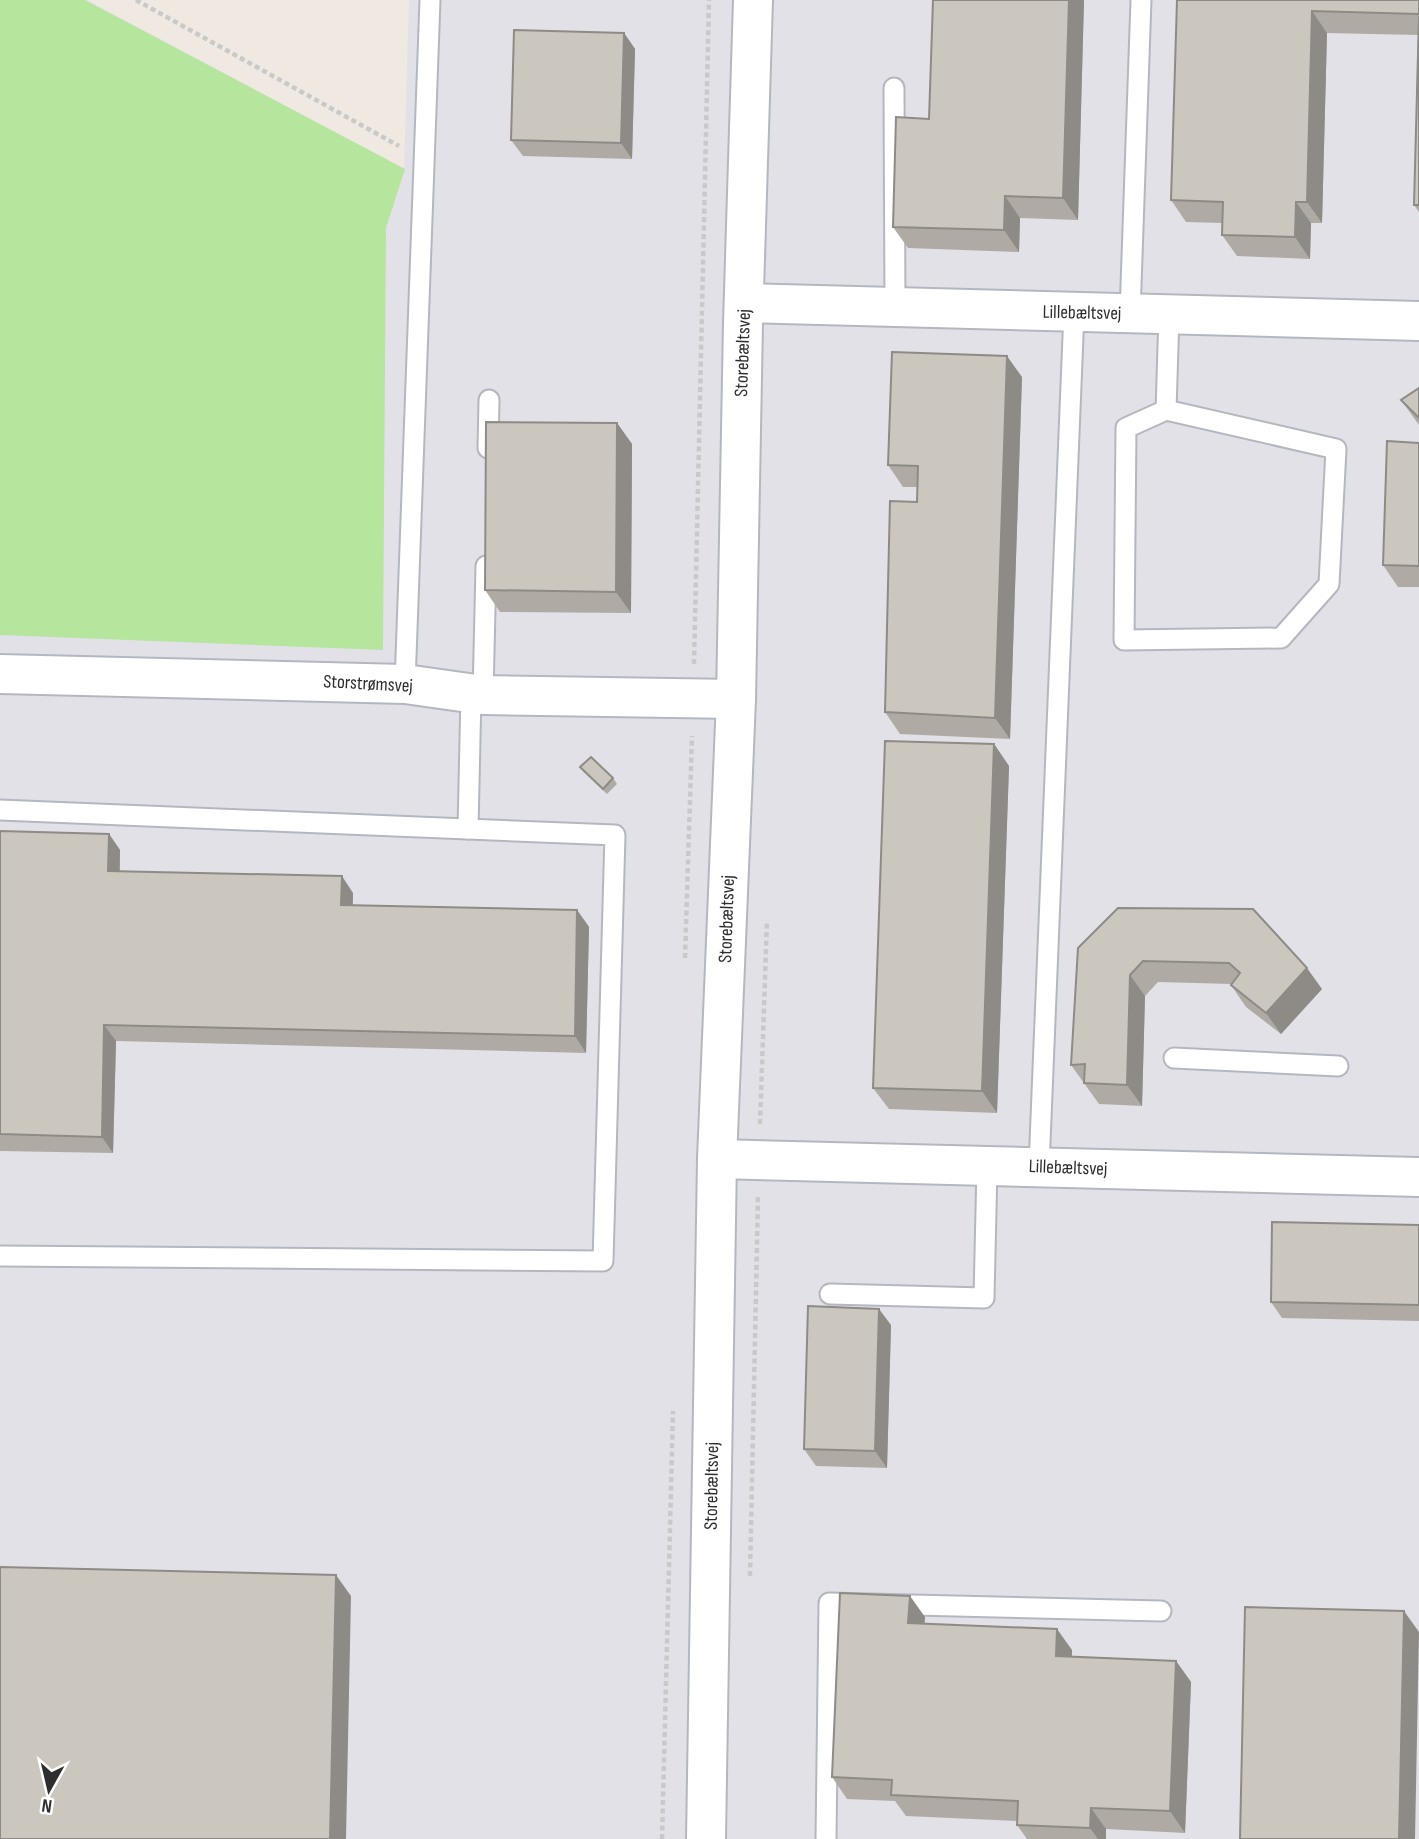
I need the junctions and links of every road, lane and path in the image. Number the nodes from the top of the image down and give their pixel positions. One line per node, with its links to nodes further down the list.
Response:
1 (136, 0): 7 (path)
2 (430, 0): 7 (lane)
3 (709, 0): 22 (path)
4 (753, 0): 8 (street, Storebæltsvej)
5 (1141, 0): 11 (lane)
6 (894, 88): 9 (lane)
7 (424, 160): 19 (lane)
8 (745, 303): 9 (street, Lillebæltsvej); 21 (street, Storebæltsvej)
9 (895, 308): 10 (street, Lillebæltsvej)
10 (1074, 313): 11 (street, Lillebæltsvej); 32 (lane)
11 (1130, 314): 12 (street, Lillebæltsvej)
12 (1169, 315): 13 (street, Lillebæltsvej); 15 (lane)
13 (1419, 321)
14 (489, 400): 16 (lane)
15 (1166, 410): 15 (lane)
16 (487, 467)
17 (486, 547): 20 (lane)
18 (0, 674): 19 (street, Storstrømsvej)
19 (405, 684): 20 (street, Storstrømsvej)
20 (477, 694): 22 (street, Storstrømsvej); 24 (lane)
21 (736, 699): 22 (street, Storstrømsvej); 29 (street, Storebæltsvej)
22 (693, 700): 26 (path)
23 (0, 810): 24 (lane)
24 (468, 829): 34 (lane)
25 (767, 913): 30 (path)
26 (685, 961)
27 (1174, 1058): 28 (lane)
28 (1338, 1066)
29 (717, 1159): 30 (street, Lillebæltsvej); 40 (street, Storebæltsvej)
30 (759, 1159): 31 (street, Lillebæltsvej); 37 (path)
31 (987, 1166): 32 (street, Lillebæltsvej); 35 (lane)
32 (1039, 1167): 33 (street, Lillebæltsvej)
33 (1419, 1177)
34 (0, 1256)
35 (830, 1294)
36 (673, 1400): 39 (path)
37 (750, 1578)
38 (1161, 1611): 41 (lane)
39 (662, 1839)
40 (706, 1839)
41 (826, 1839)

